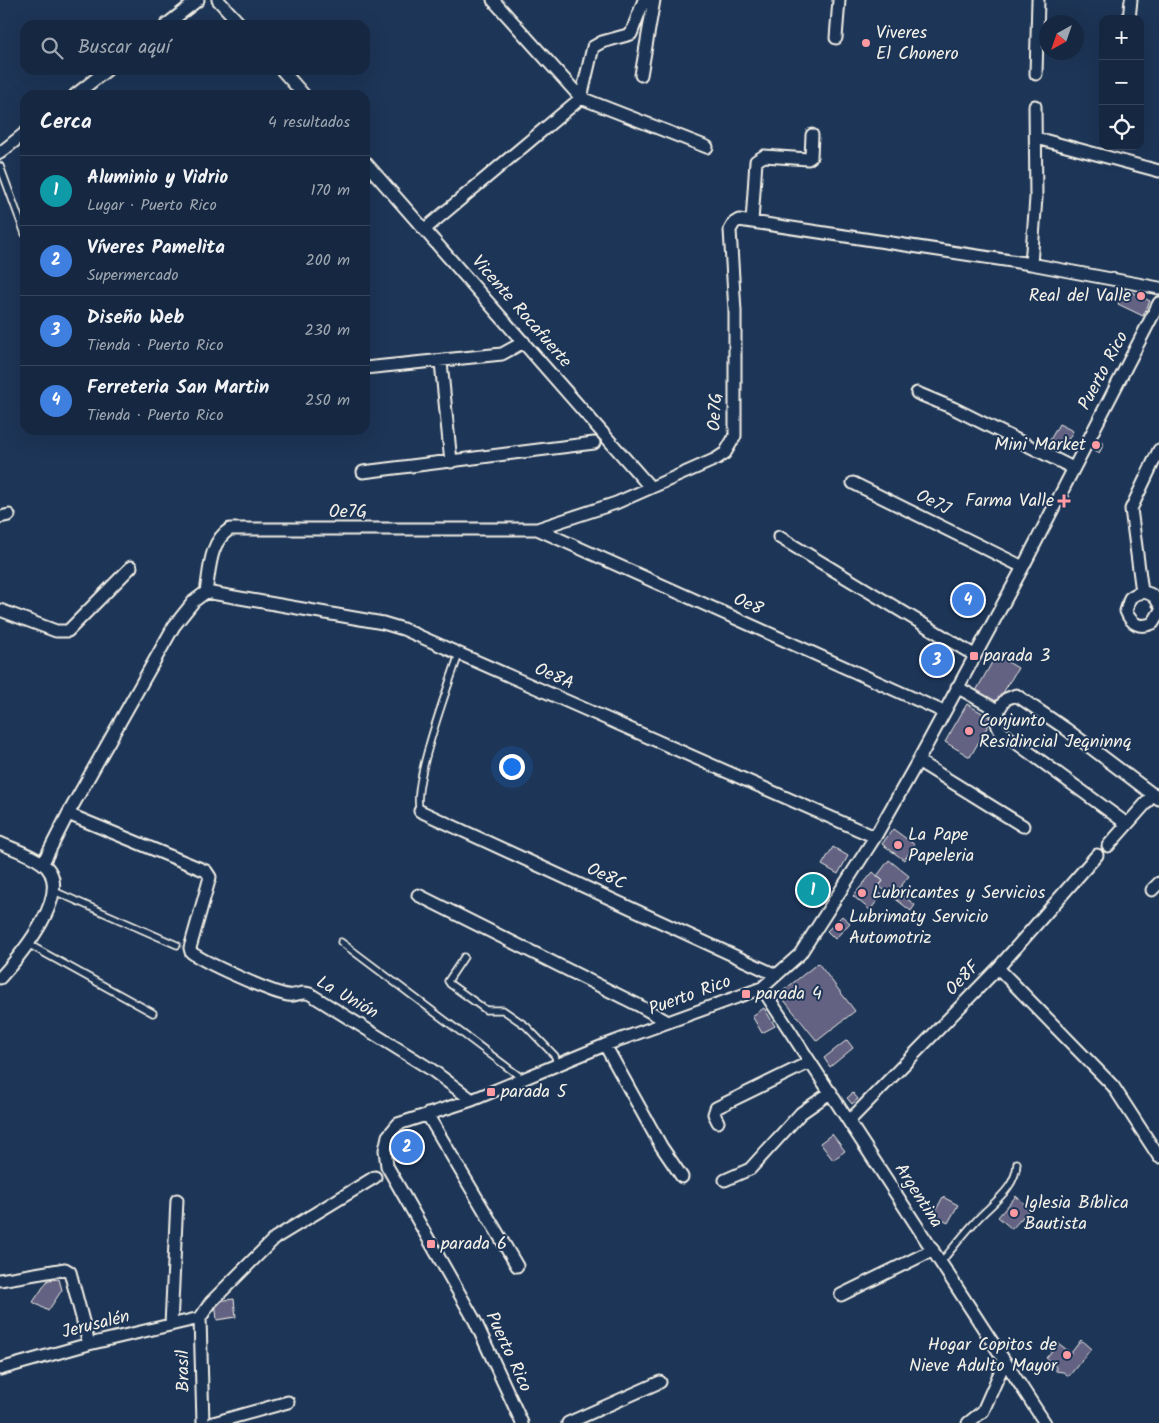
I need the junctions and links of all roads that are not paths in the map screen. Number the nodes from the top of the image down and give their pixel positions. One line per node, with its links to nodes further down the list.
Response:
1 (198, 0): 10 (street)
2 (218, 0): 11 (street)
3 (492, 0): 19 (street)
4 (644, 0): 19 (street)
5 (654, 0): 16 (street)
6 (839, 0): 12 (street)
7 (1038, 0): 13 (street)
8 (1131, 0): 9 (street)
9 (1129, 15)
10 (172, 20)
11 (236, 20)
12 (836, 38)
13 (1036, 74)
14 (101, 75): 17 (street)
15 (286, 75): 18 (street)
16 (641, 75)
17 (81, 90)
18 (300, 90)
19 (581, 98): 24 (street); 31 (street)
20 (1035, 106): 23 (street)
21 (812, 135): 30 (street)
22 (20, 137): 25 (street)
23 (1036, 138): 28 (street); 32 (street)
24 (707, 147)
25 (0, 152)
26 (0, 166): 29 (lane)
27 (370, 168): 31 (street, Vicente Rocafuerte)
28 (1159, 171)
29 (20, 220)
30 (752, 222): 32 (street, Oe7G); 45 (street, Oe7G)
31 (425, 229): 35 (street, Vicente Rocafuerte)
32 (1031, 264): 33 (street, Oe7G)
33 (1159, 288)
34 (1159, 303): 42 (street, Puerto Rico)
35 (524, 342): 36 (street); 45 (street, Vicente Rocafuerte)
36 (441, 362): 37 (street); 41 (street)
37 (370, 368)
38 (916, 393): 42 (street)
39 (594, 443): 41 (street)
40 (1159, 450): 51 (street)
41 (451, 462): 43 (street)
42 (1073, 468): 49 (street, Puerto Rico)
43 (362, 472)
44 (853, 483): 49 (street, Oe7J)
45 (650, 486): 46 (street, Oe7G)
46 (538, 529): 50 (street, Oe7G); 59 (street, Oe8)
47 (779, 537): 56 (street)
48 (131, 567): 53 (street)
49 (1023, 567): 56 (street, Puerto Rico)
50 (206, 592): 55 (street, Oe8A); 63 (street)
51 (1142, 592): 52 (street); 54 (street)
52 (1158, 600)
53 (0, 610)
54 (1159, 616)
55 (460, 654): 62 (lane); 66 (street, Oe8A)
56 (974, 655): 57 (street, Puerto Rico)
57 (957, 687): 58 (street); 59 (street, Puerto Rico)
58 (999, 711): 61 (street); 64 (street)
59 (944, 712): 60 (street, Puerto Rico)
60 (918, 761): 65 (street); 66 (street, Puerto Rico)
61 (1156, 797): 64 (street)
62 (420, 811): 78 (street, Oe8C)
63 (68, 814): 70 (street); 88 (street, La Unión)
64 (1127, 824): 68 (street)
65 (1024, 826)
66 (875, 837): 78 (street, Puerto Rico)
67 (0, 843): 70 (street)
68 (1108, 846)
69 (1097, 855): 77 (street, Oe8F)
70 (43, 863): 71 (street)
71 (54, 891): 74 (street); 75 (lane)
72 (418, 895): 82 (street)
73 (341, 942): 86 (lane)
74 (28, 944): 79 (street); 81 (lane)
75 (177, 945)
76 (464, 957): 85 (lane)
77 (998, 968): 90 (street, Oe8F); 92 (street)
78 (776, 975): 80 (street, Puerto Rico)
79 (0, 978)
80 (762, 988): 82 (street, Puerto Rico); 84 (street, Argentina)
81 (153, 1013)
82 (668, 1022): 83 (street, Puerto Rico)
83 (605, 1045): 85 (street, Puerto Rico); 95 (street)
84 (810, 1062): 87 (street, Argentina); 91 (street)
85 (557, 1064): 86 (street, Puerto Rico)
86 (523, 1079): 88 (street, Puerto Rico)
87 (831, 1092): 90 (street, Argentina); 96 (street)
88 (472, 1100): 89 (street, Puerto Rico)
89 (427, 1114): 100 (street); 112 (street, Puerto Rico)
90 (848, 1121): 98 (street, Argentina)
91 (718, 1122)
92 (1159, 1157)
93 (1017, 1164): 99 (lane)
94 (375, 1177): 103 (street)
95 (682, 1177)
96 (725, 1180)
97 (176, 1200): 104 (street)
98 (933, 1250): 99 (street, Argentina); 102 (street)
99 (941, 1262): 106 (street, Argentina)
100 (517, 1266)
101 (0, 1280): 105 (street)
102 (841, 1295)
103 (200, 1318): 104 (street, Jerusalén); 110 (street, Brasil)
104 (170, 1325): 105 (street, Jerusalén)
105 (89, 1344): 107 (street, Jerusalén)
106 (1005, 1361): 114 (street); 115 (street, Argentina)
107 (0, 1369)
108 (660, 1382): 113 (street)
109 (288, 1402): 111 (street)
110 (203, 1423)
111 (213, 1423)
112 (522, 1423)
113 (568, 1423)
114 (968, 1423)
115 (1045, 1423)

